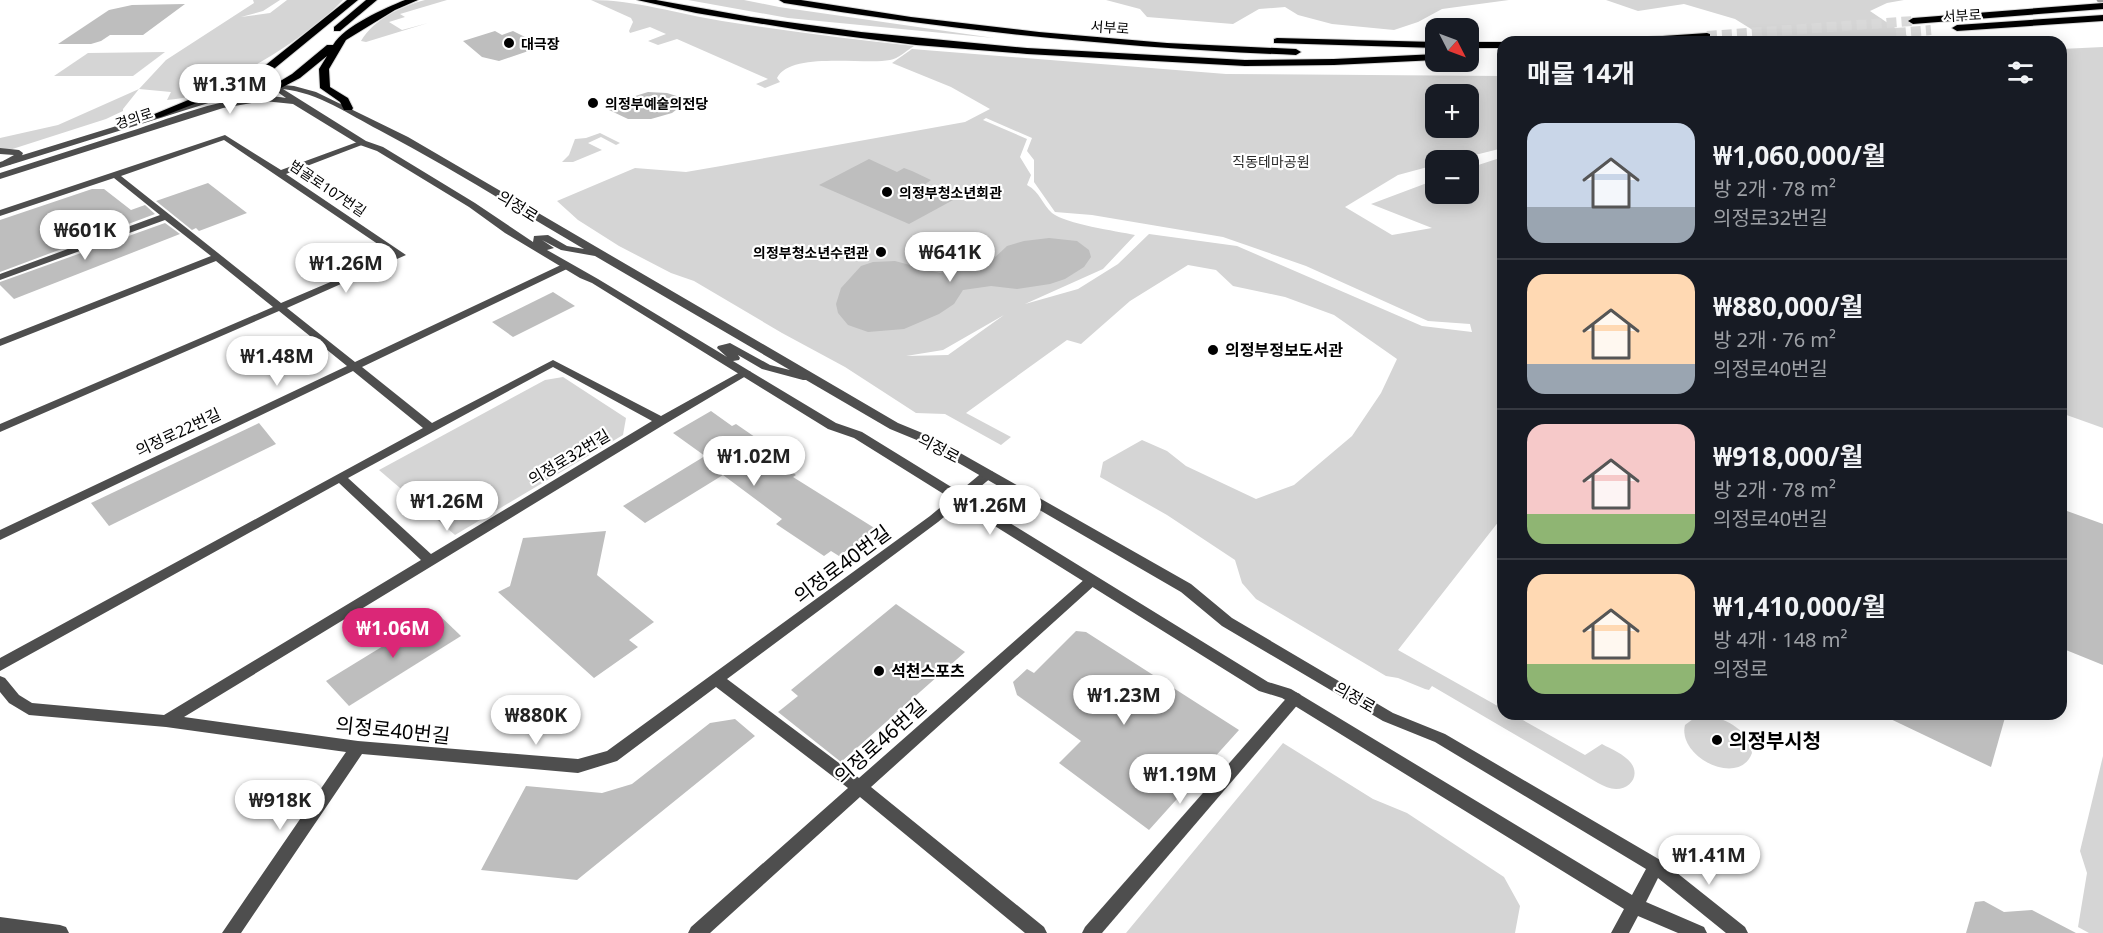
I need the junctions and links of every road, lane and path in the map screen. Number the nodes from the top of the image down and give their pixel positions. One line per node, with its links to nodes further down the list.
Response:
1 (353, 0): 26 (highway)
2 (372, 0): 22 (highway)
3 (387, 0): 14 (highway)
4 (413, 0): 14 (highway)
5 (642, 0): 21 (highway)
6 (784, 0): 18 (highway, 서부로)
7 (851, 0): 11 (highway, 서부로)
8 (2103, 6): 10 (highway, 서부로)
9 (2103, 18): 12 (highway, 서부로)
10 (1913, 21)
11 (1072, 27)
12 (1931, 30)
13 (1164, 34): 15 (highway)
14 (342, 38): 22 (highway); 25 (highway)
15 (1425, 45)
16 (1479, 45): 17 (highway)
17 (1497, 45)
18 (1425, 56)
19 (1479, 56): 20 (highway)
20 (1497, 56)
21 (1425, 57)
22 (276, 86): 23 (street, 의정로); 24 (street, 의정로); 25 (street, 의정로); 27 (street, 경의로)
23 (249, 88): 26 (street, 경의로)
24 (300, 105): 27 (street); 28 (street, 의정로)
25 (348, 108): 37 (street, 의정로)
26 (157, 115): 30 (street, 경의로)
27 (176, 119): 33 (street, 경의로)
28 (363, 143): 31 (street); 38 (street, 의정로)
29 (0, 151): 30 (street)
30 (1, 165)
31 (279, 174): 32 (street, 범골로107번길); 40 (street, 범골로107번길)
32 (115, 175): 34 (street, 범골로107번길); 35 (street)
33 (0, 176)
34 (0, 213)
35 (166, 216): 36 (street); 39 (street)
36 (218, 257): 40 (street); 41 (street)
37 (605, 257): 38 (street); 44 (street, 의정로)
38 (566, 266): 42 (street, 의정로22번길); 43 (street, 의정로)
39 (0, 277)
40 (280, 308): 42 (street); 46 (street, 범골로107번길)
41 (0, 343)
42 (354, 367): 47 (street); 51 (street, 의정로22번길)
43 (746, 373): 44 (street); 45 (street, 의정로32번길); 50 (street, 의정로)
44 (819, 381): 48 (street, 의정로)
45 (661, 421): 47 (street); 52 (street, 의정로32번길)
46 (0, 428)
47 (431, 428): 49 (street)
48 (988, 474): 50 (street, 의정로40번길); 61 (street, 의정로)
49 (340, 477): 52 (street); 54 (street)
50 (959, 498): 53 (street, 의정로); 55 (street, 의정로40번길)
51 (0, 535)
52 (430, 561): 58 (street, 의정로32번길)
53 (1091, 581): 57 (street, 의정로); 60 (street, 의정로46번길)
54 (0, 665)
55 (717, 680): 59 (street, 의정로40번길); 60 (street)
56 (0, 682): 58 (street, 의정로40번길)
57 (1295, 698): 62 (street, 의정로); 68 (street)
58 (166, 721): 59 (street, 의정로40번길)
59 (358, 747): 65 (street)
60 (860, 788): 66 (street, 의정로46번길); 67 (street)
61 (1656, 866): 62 (street); 71 (street, 의정로)
62 (1635, 906): 69 (street); 70 (street, 의정로)
63 (0, 925): 64 (street)
64 (60, 933)
65 (231, 933)
66 (697, 933)
67 (1038, 933)
68 (1091, 933)
69 (1620, 933)
70 (1698, 933)
71 (1739, 933)

